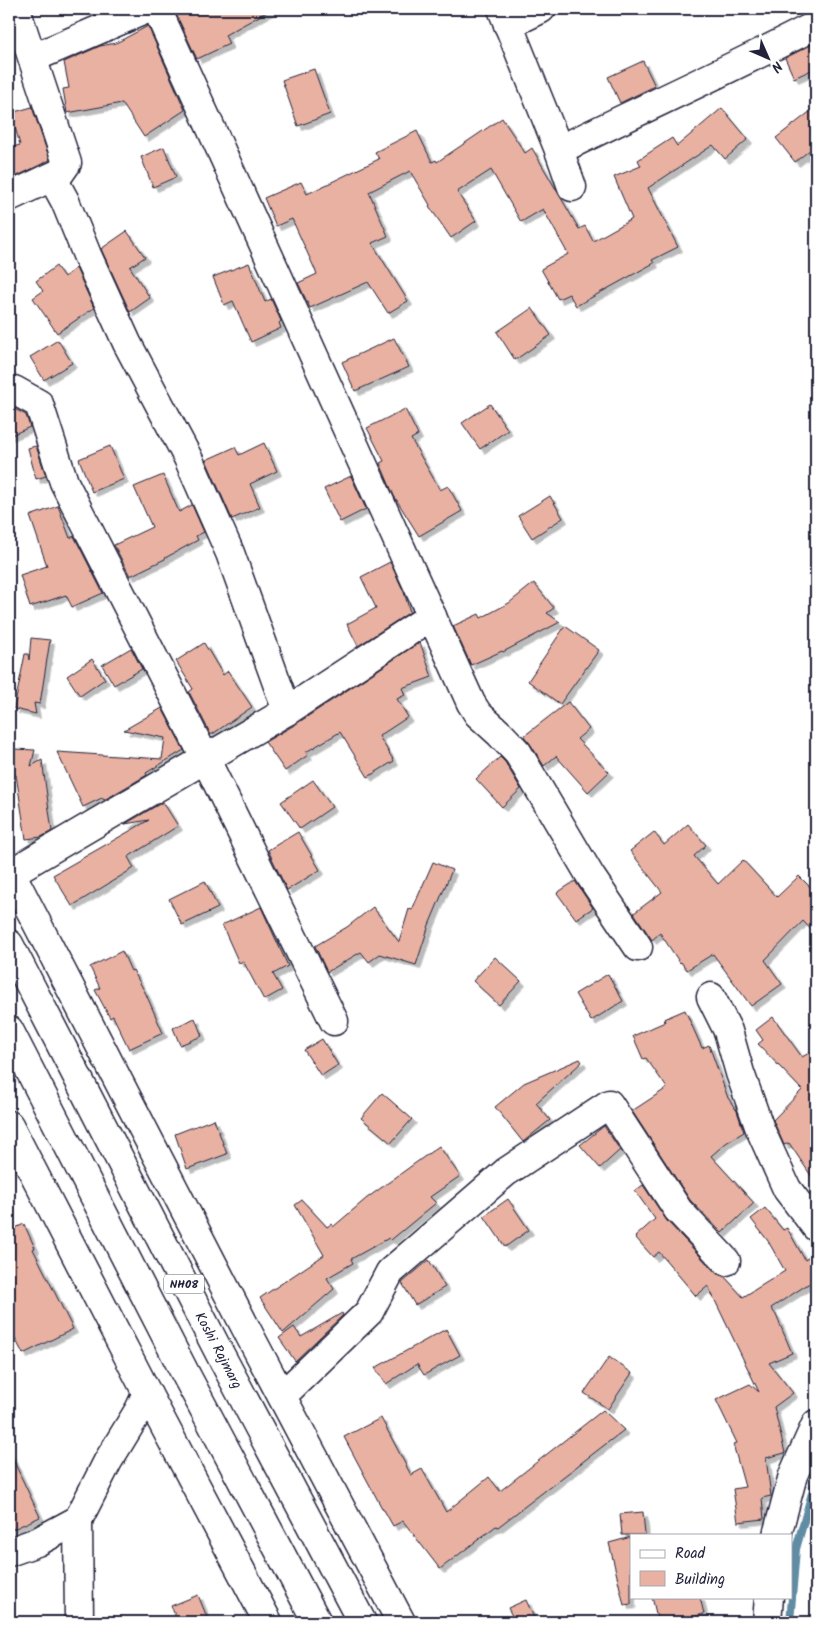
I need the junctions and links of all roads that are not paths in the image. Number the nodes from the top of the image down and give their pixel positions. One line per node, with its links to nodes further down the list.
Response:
1 (16, 9): 7 (street)
2 (147, 9): 7 (street)
3 (157, 9): 13 (street)
4 (541, 9): 5 (street)
5 (505, 17): 8 (street)
6 (816, 25): 8 (street)
7 (33, 58): 9 (street)
8 (559, 150): 10 (street)
9 (52, 177): 11 (street); 14 (street)
10 (572, 187)
11 (9, 197)
12 (9, 391): 15 (street)
13 (432, 616): 14 (street); 18 (street)
14 (287, 711): 15 (street)
15 (205, 758): 16 (street); 20 (street)
16 (9, 872): 26 (street)
17 (9, 944): 35 (street, Koshi Rajmarg / NH08)
18 (638, 947)
19 (711, 998): 23 (street)
20 (334, 1021)
21 (9, 1030): 34 (street, NH08)
22 (9, 1125): 25 (street)
23 (816, 1227)
24 (726, 1262): 26 (street)
25 (147, 1393): 28 (street); 33 (street)
26 (282, 1396): 36 (street)
27 (816, 1424): 29 (street)
28 (78, 1520): 30 (street); 32 (street)
29 (777, 1534)
30 (9, 1552)
31 (768, 1598): 37 (street)
32 (79, 1622)
33 (268, 1622)
34 (317, 1622)
35 (362, 1622)
36 (401, 1622)
37 (767, 1622)

